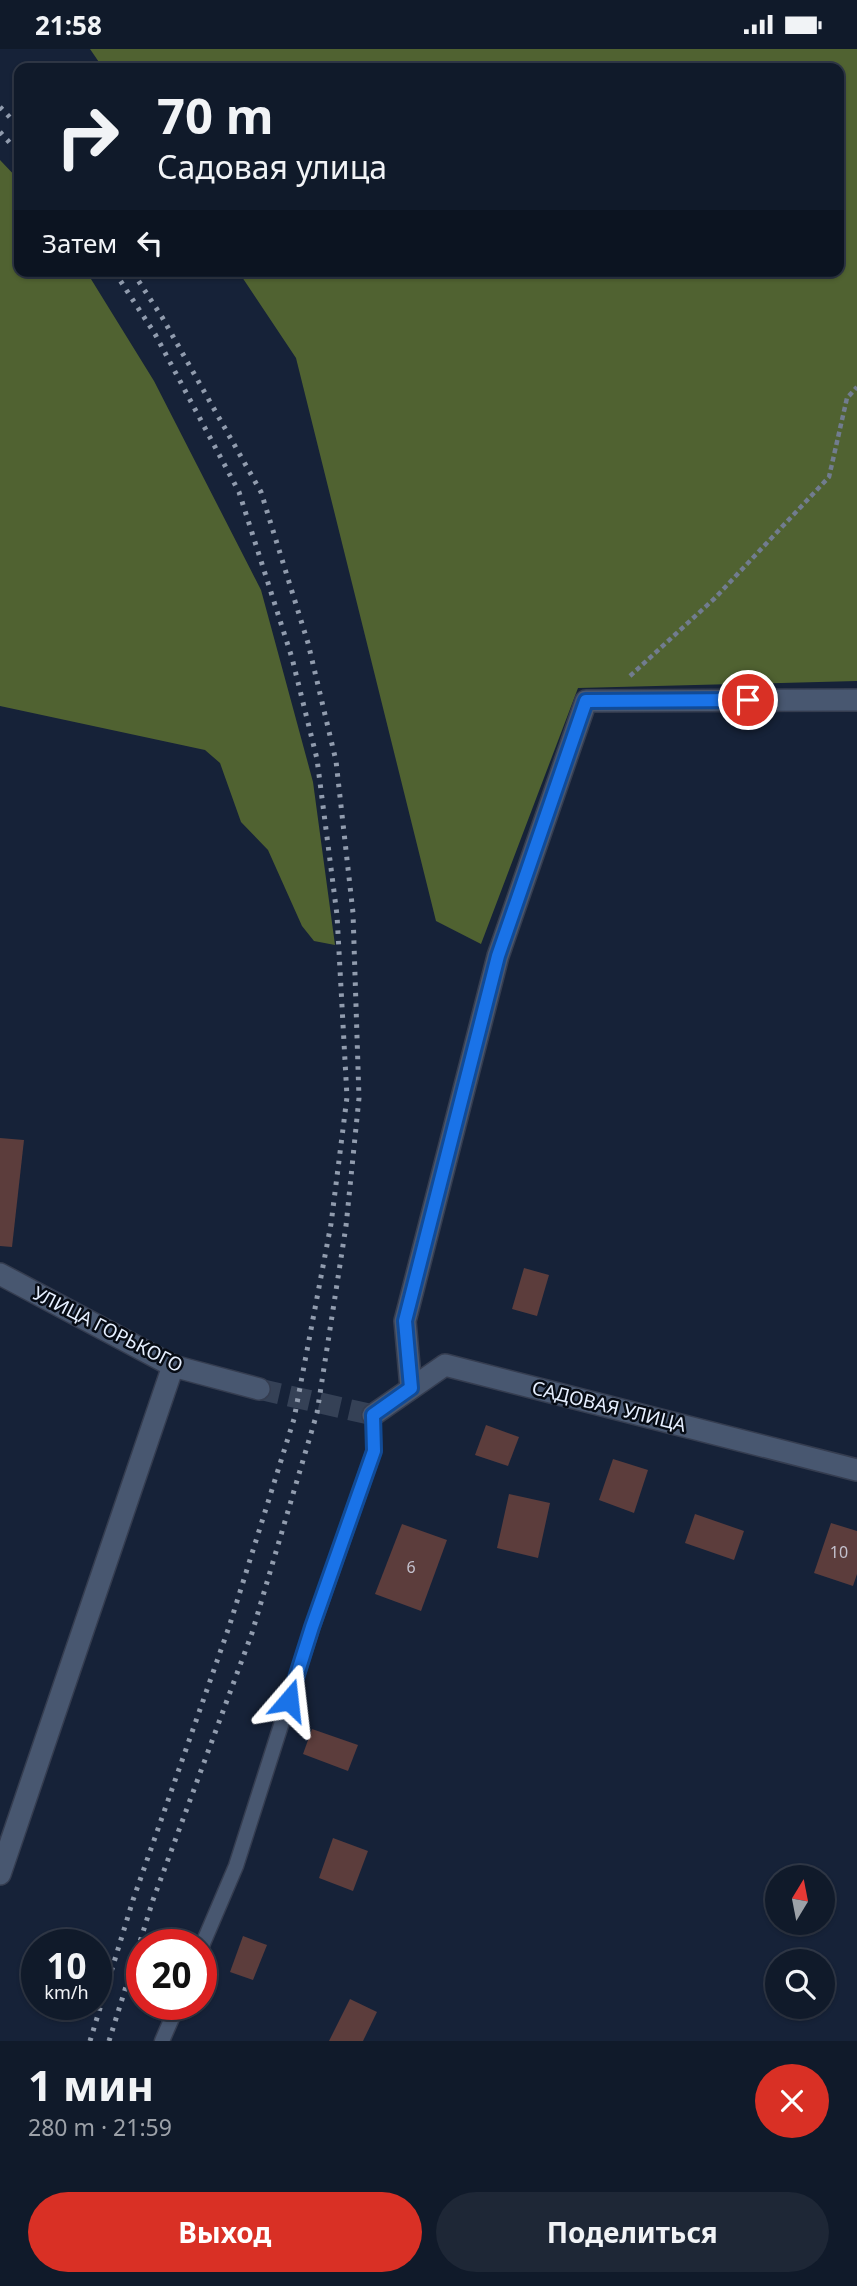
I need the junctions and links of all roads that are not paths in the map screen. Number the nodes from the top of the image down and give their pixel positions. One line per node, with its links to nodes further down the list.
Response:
1 (857, 700): 4 (street)
2 (0, 1274): 3 (street, УЛИЦА ГОРЬКОГО)
3 (173, 1366): 5 (street, УЛИЦА ГОРЬКОГО); 8 (street)
4 (411, 1388): 6 (street, САДОВАЯ УЛИЦА); 7 (street, САДОВАЯ УЛИЦА)
5 (259, 1389)
6 (373, 1415): 9 (lane)
7 (857, 1470)
8 (0, 1874)
9 (209, 1929)
10 (171, 2020): 11 (lane)
11 (162, 2041)

